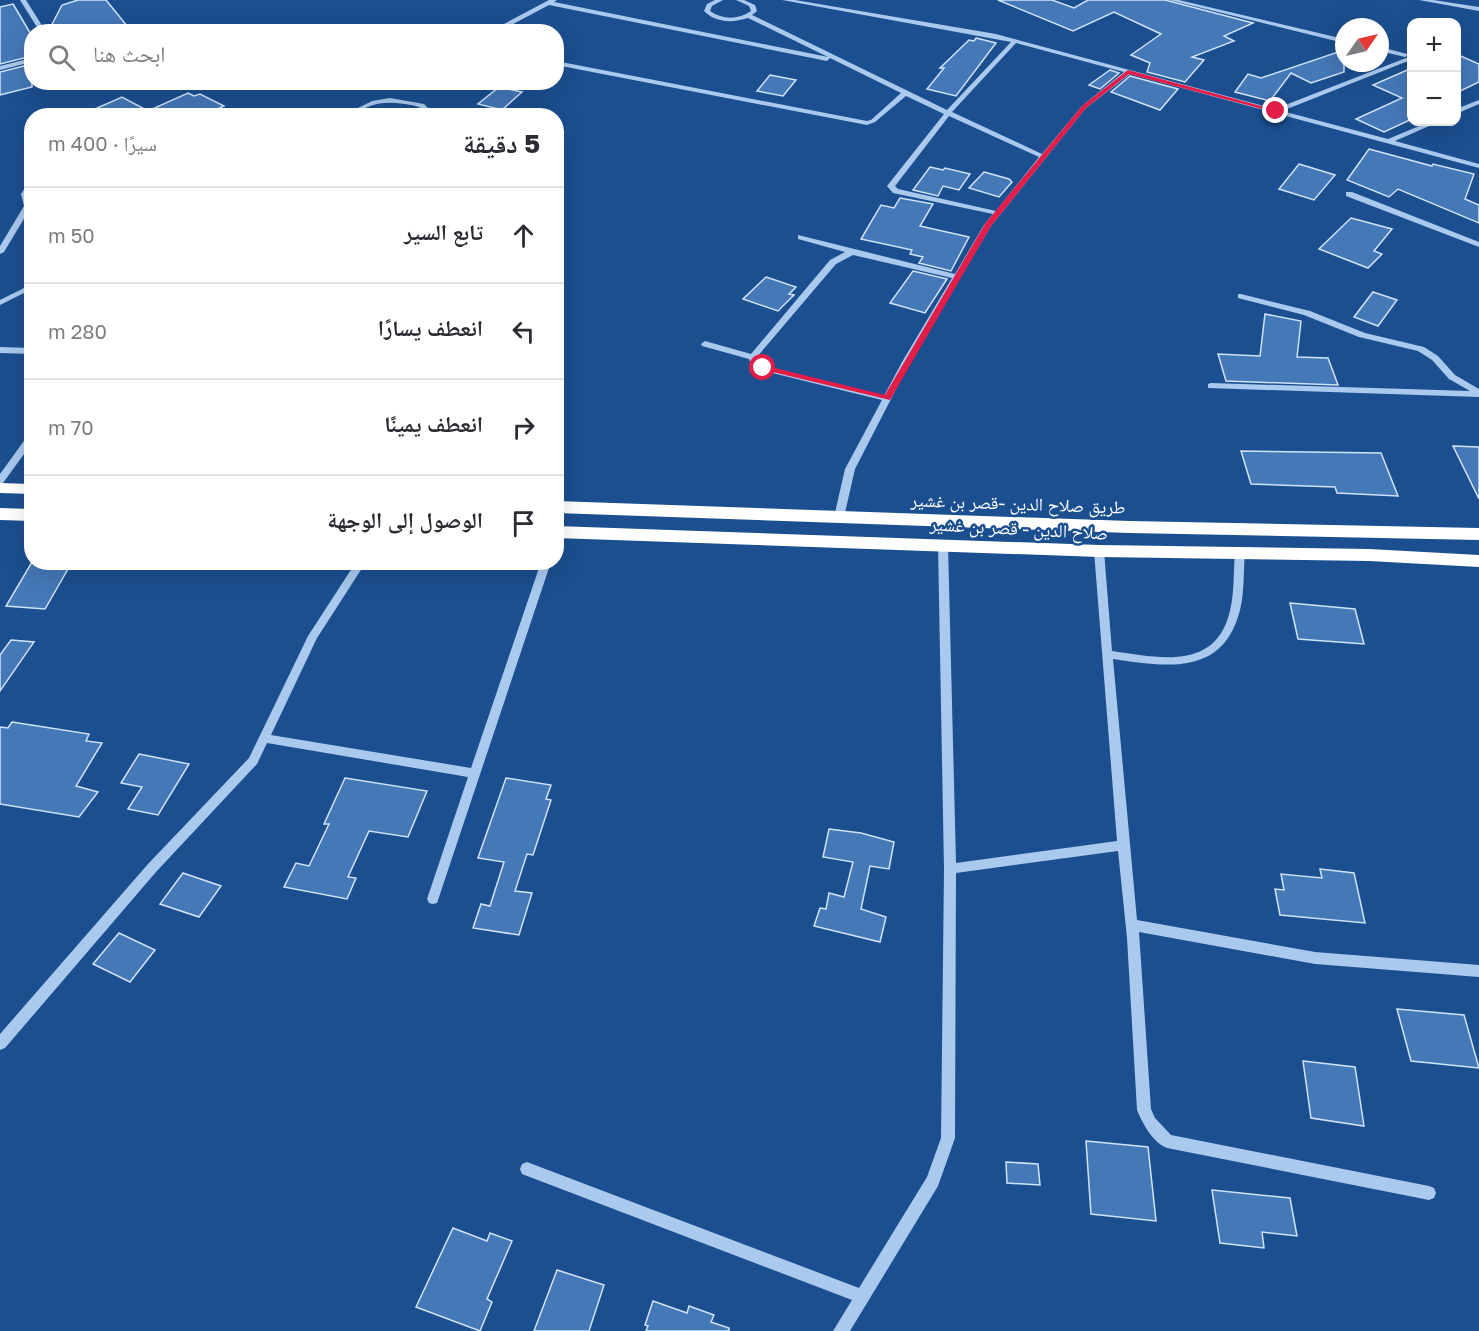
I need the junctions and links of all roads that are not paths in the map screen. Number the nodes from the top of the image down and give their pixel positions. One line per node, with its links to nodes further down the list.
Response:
1 (22, 0): 11 (street)
2 (720, 0): 10 (street)
3 (740, 0): 9 (street)
4 (786, 0): 15 (street)
5 (1172, 0): 14 (street)
6 (1422, 0): 8 (street)
7 (551, 1): 12 (street); 13 (street)
8 (1479, 9)
9 (749, 16): 10 (street); 18 (street)
10 (714, 17): 13 (street)
11 (38, 24)
12 (507, 24)
13 (696, 32): 18 (street)
14 (1335, 39)
15 (1014, 41): 22 (street); 30 (street)
16 (1389, 52): 19 (street)
17 (24, 62): 21 (street)
18 (846, 63): 24 (street)
19 (1389, 64)
20 (564, 65): 24 (street)
21 (0, 68)
22 (1128, 72): 29 (street); 33 (street)
23 (1370, 72): 29 (street)
24 (905, 93): 30 (street)
25 (1479, 102): 28 (street)
26 (360, 108): 27 (street)
27 (424, 108)
28 (1461, 110)
29 (1276, 111): 32 (street)
30 (949, 112): 33 (street); 36 (street)
31 (1425, 126): 32 (street)
32 (1388, 142): 34 (street)
33 (1042, 156): 36 (street)
34 (1479, 166)
35 (1349, 194): 39 (street)
36 (997, 213): 42 (street)
37 (24, 218): 40 (street)
38 (801, 237): 41 (street)
39 (1479, 245)
40 (0, 252)
41 (852, 252): 42 (street); 49 (street)
42 (956, 277): 52 (street)
43 (24, 290): 45 (street)
44 (1241, 296): 51 (street)
45 (0, 303)
46 (705, 344): 49 (street)
47 (0, 350): 48 (street)
48 (24, 351)
49 (753, 357): 52 (street)
50 (1211, 386): 51 (street)
51 (1479, 393)
52 (887, 399): 60 (street)
53 (24, 447): 54 (street)
54 (0, 481)
55 (0, 488): 56 (highway)
56 (24, 489)
57 (564, 507): 60 (highway, طريق صلاح الدين -قصر بن غشير)
58 (0, 514): 59 (highway)
59 (24, 515)
60 (839, 517): 62 (highway, طريق صلاح الدين -قصر بن غشير)
61 (564, 532): 63 (highway, صلاح الدين - قصر بن غشير)
62 (1479, 534)
63 (943, 544): 64 (highway, صلاح الدين - قصر بن غشير); 73 (street)
64 (1100, 551): 65 (highway, صلاح الدين - قصر بن غشير); 69 (street)
65 (1240, 554): 66 (highway, صلاح الدين - قصر بن غشير); 69 (street)
66 (1479, 561)
67 (356, 570): 70 (street)
68 (543, 570): 71 (street)
69 (1107, 654): 72 (street)
70 (264, 738): 71 (street); 77 (street)
71 (475, 773): 74 (street)
72 (1124, 845): 73 (street); 75 (street)
73 (950, 869): 80 (street)
74 (433, 899)
75 (1132, 925): 76 (street); 79 (street)
76 (1479, 971)
77 (0, 1044)
78 (527, 1169): 80 (street)
79 (1429, 1193)
80 (862, 1296): 81 (street)
81 (841, 1331)

